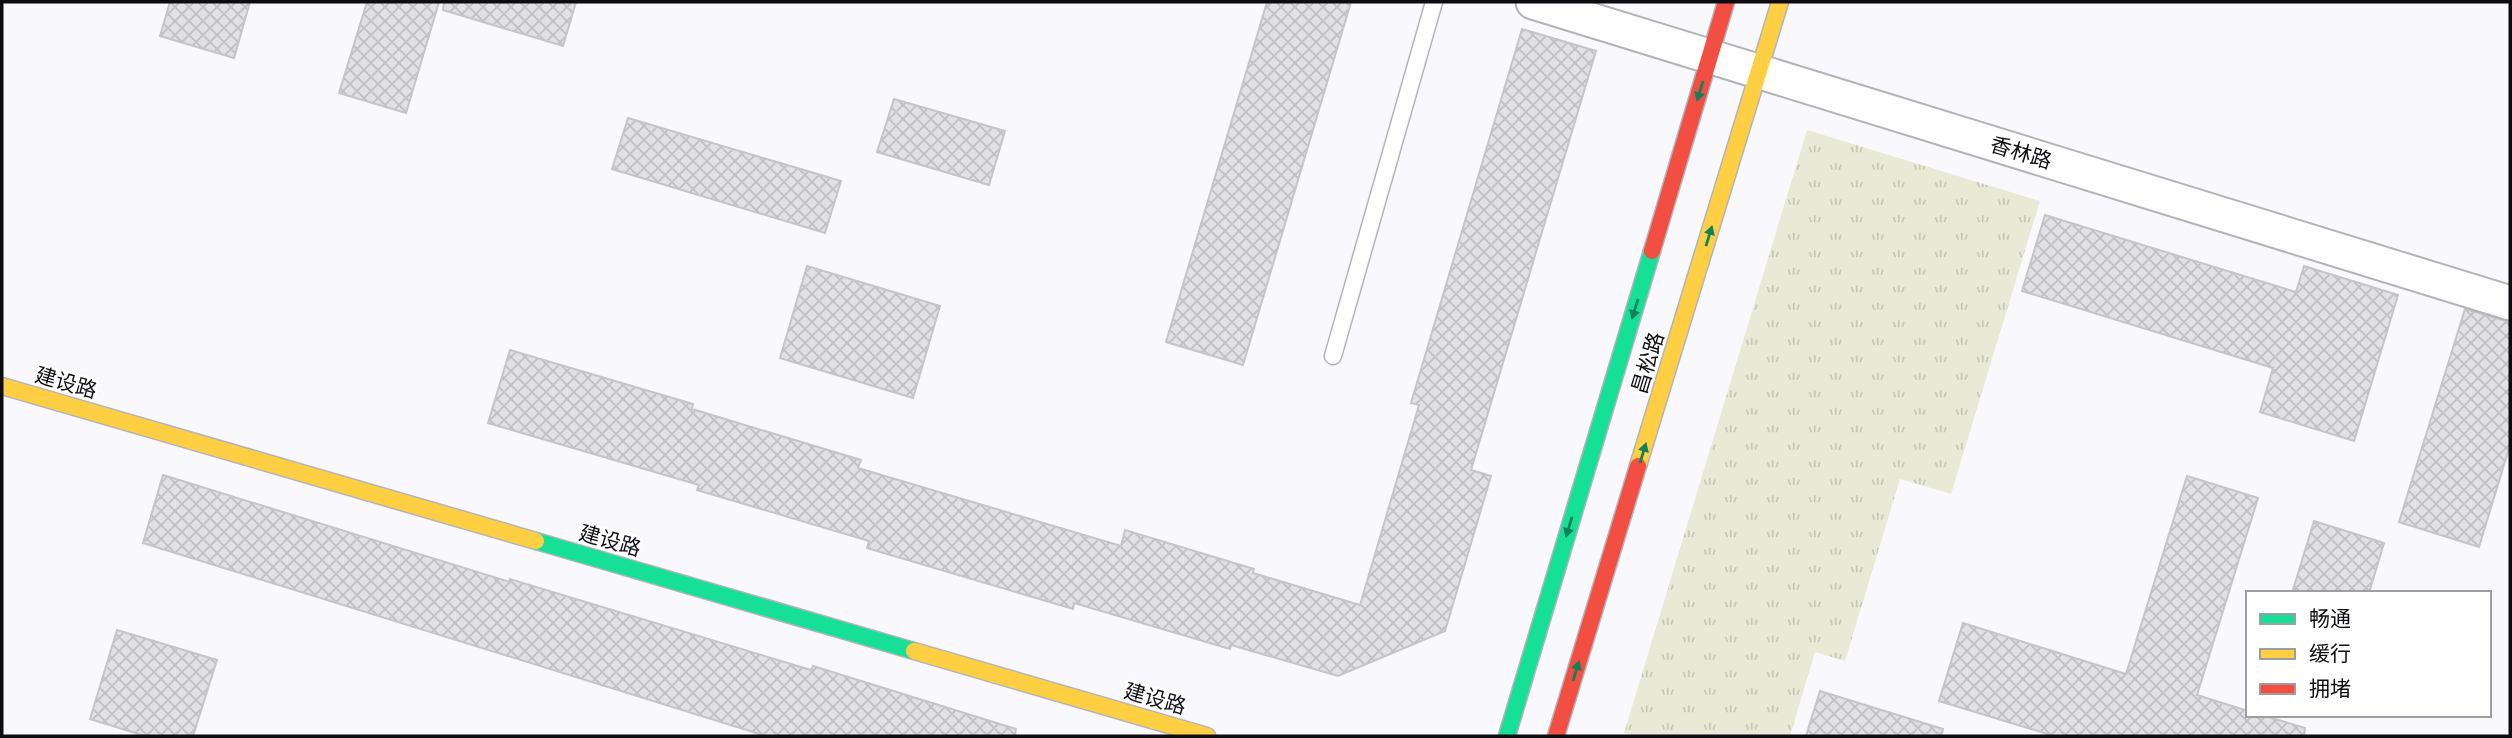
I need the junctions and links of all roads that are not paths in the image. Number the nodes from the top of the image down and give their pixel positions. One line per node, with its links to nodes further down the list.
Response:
1 (1434, 2): 8 (lane)
2 (1532, 2): 5 (street, 香林路)
3 (1726, 2): 5 (main road, 昌松路)
4 (1780, 2): 6 (main road, 昌松路)
5 (1710, 57): 6 (street, 香林路); 11 (main road, 昌松路, one-way to 11)
6 (1759, 72): 7 (street, 香林路); 12 (main road, 昌松路, one-way to 6)
7 (2510, 303)
8 (1333, 356)
9 (2, 386): 10 (main road, 建设路)
10 (1207, 736)
11 (1507, 736)
12 (1556, 736)

